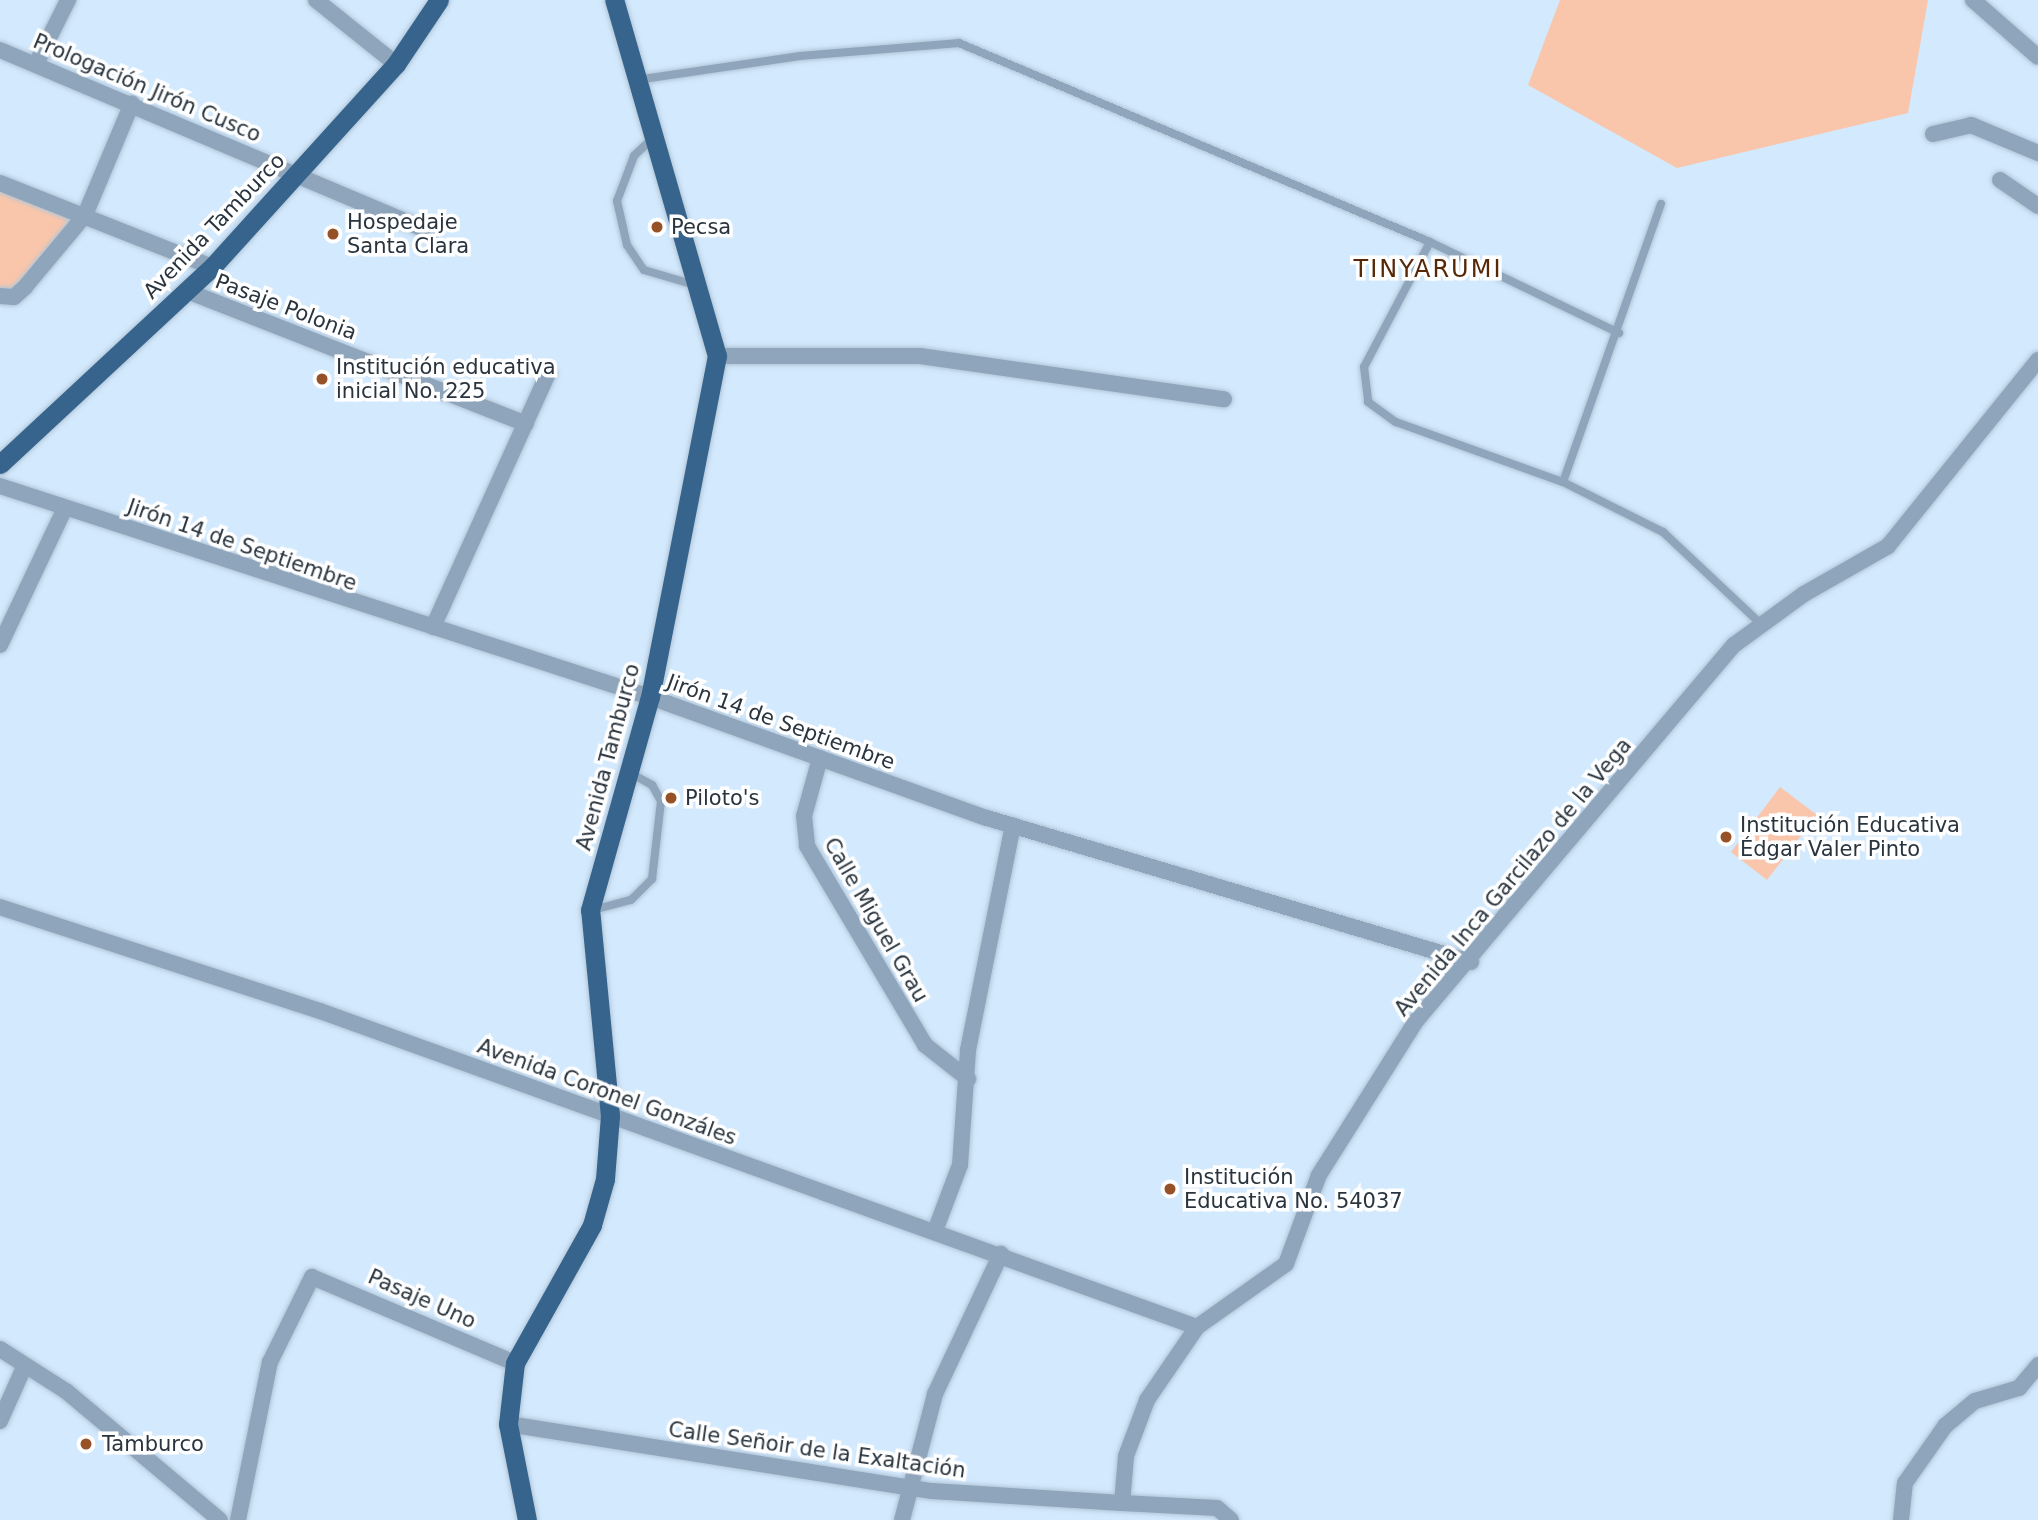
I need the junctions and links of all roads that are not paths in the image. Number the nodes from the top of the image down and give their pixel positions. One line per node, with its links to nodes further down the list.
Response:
1 (68, 0): 8 (street)
2 (316, 0): 9 (street)
3 (439, 0): 9 (highway, Avenida Tamburco)
4 (614, 0): 10 (highway, Avenida Tamburco)
5 (1973, 0): 7 (street)
6 (0, 50): 8 (street, Prologación Jirón Cusco)
7 (2038, 57)
8 (36, 64): 11 (street, Prologación Jirón Cusco)
9 (396, 64): 15 (highway, Avenida Tamburco)
10 (636, 80): 13 (highway, Avenida Tamburco); 22 (lane)
11 (132, 103): 15 (street, Prologación Jirón Cusco); 20 (street)
12 (1933, 134): 14 (street)
13 (653, 138): 24 (highway, Avenida Tamburco); 24 (lane)
14 (2038, 153)
15 (296, 174): 21 (street, Prologación Jirón Cusco); 23 (highway, Avenida Tamburco)
16 (2000, 180): 19 (street)
17 (0, 183): 20 (street)
18 (1661, 204): 27 (lane)
19 (2038, 206)
20 (85, 215): 23 (street); 26 (street)
21 (431, 232)
22 (1430, 242): 27 (lane); 34 (lane)
23 (212, 267): 25 (highway, Avenida Tamburco)
24 (697, 285): 28 (highway, Avenida Tamburco)
25 (187, 291): 32 (street, Pasaje Polonia); 33 (highway, Avenida Tamburco)
26 (7, 297)
27 (1619, 333): 34 (lane)
28 (718, 356): 31 (street); 41 (highway, Avenida Tamburco)
29 (2035, 370): 37 (street, Avenida Inca Garcilazo de la Vega)
30 (548, 373): 32 (street)
31 (1224, 399)
32 (526, 424): 38 (street)
33 (0, 464)
34 (1563, 482): 37 (lane)
35 (0, 486): 36 (street, Jirón 14 de Septiembre)
36 (65, 508): 38 (street, Jirón 14 de Septiembre); 39 (street)
37 (1761, 624): 47 (street, Avenida Inca Garcilazo de la Vega)
38 (433, 627): 41 (street, Jirón 14 de Septiembre)
39 (3, 628): 40 (street)
40 (0, 645)
41 (650, 697): 42 (street, Jirón 14 de Septiembre); 43 (highway, Avenida Tamburco)
42 (820, 758): 44 (street, Jirón 14 de Septiembre); 48 (street, Calle Miguel Grau)
43 (629, 772): 46 (highway, Avenida Tamburco); 46 (lane)
44 (1013, 825): 47 (street, Jirón 14 de Septiembre); 48 (street)
45 (0, 907): 49 (street, Avenida Coronel Gonzáles)
46 (590, 910): 49 (highway, Avenida Tamburco)
47 (1471, 962): 52 (street, Avenida Inca Garcilazo de la Vega)
48 (968, 1079): 50 (street)
49 (610, 1116): 50 (street, Avenida Coronel Gonzáles); 54 (highway, Avenida Tamburco)
50 (935, 1231): 51 (street, Avenida Coronel Gonzáles)
51 (1001, 1255): 52 (street, Avenida Coronel Gonzáles); 59 (street)
52 (1197, 1327): 60 (street, Avenida Inca Garcilazo de la Vega)
53 (0, 1349): 55 (street)
54 (515, 1363): 58 (highway, Avenida Tamburco); 62 (street, Pasaje Uno)
55 (25, 1365): 57 (street); 61 (street)
56 (2038, 1365): 66 (street)
57 (0, 1421)
58 (508, 1424): 59 (street, Calle Señoir de la Exaltación); 63 (highway, Avenida Tamburco)
59 (907, 1487): 60 (street, Calle Señoir de la Exaltación); 64 (street)
60 (1122, 1503): 65 (street)
61 (220, 1520)
62 (238, 1520)
63 (527, 1520)
64 (902, 1520)
65 (1231, 1520)
66 (1901, 1520)

